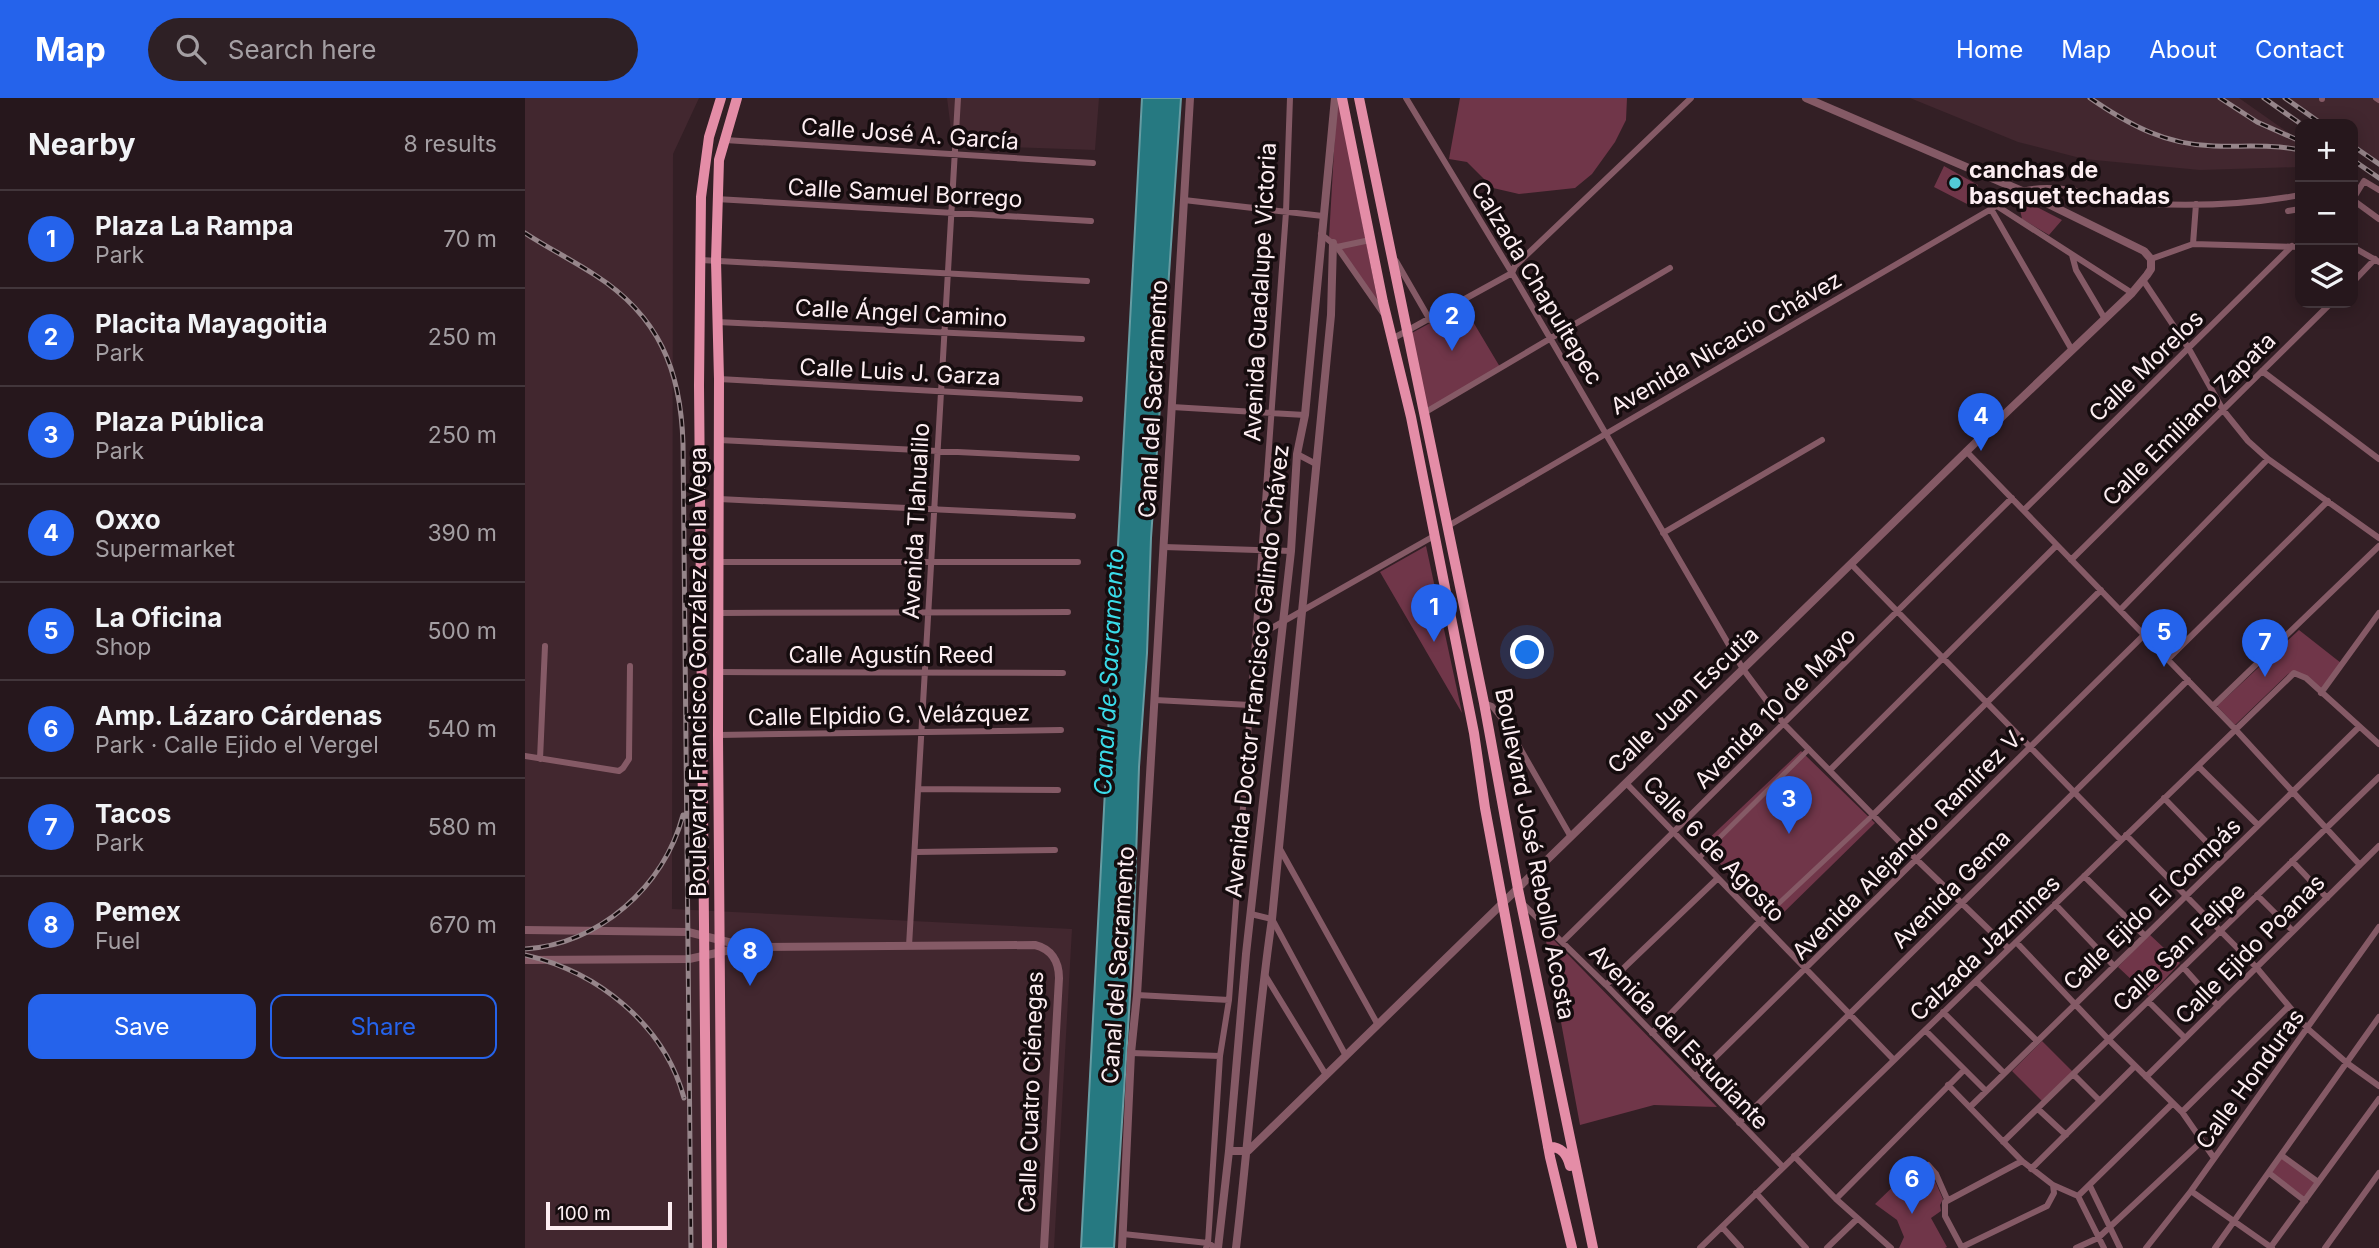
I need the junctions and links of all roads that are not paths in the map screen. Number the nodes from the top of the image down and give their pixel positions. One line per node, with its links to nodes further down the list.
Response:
1 (721, 98): 45 (main road, Boulevard Francisco González de la Vega)
2 (737, 98): 12 (main road, Boulevard Francisco González de la Vega)
3 (958, 98): 13 (street, Avenida Tlahualilo)
4 (1190, 98): 23 (street, Canal del Sacramento)
5 (1290, 98): 30 (street, Avenida Guadalupe Victoria)
6 (1335, 98): 32 (street, Avenida Doctor Francisco Galindo Chávez)
7 (1342, 98): 36 (main road, Boulevard José Rebollo Acosta)
8 (1359, 98): 42 (main road, Boulevard José Rebollo Acosta)
9 (1406, 98): 49 (street, Calzada Chapultepec)
10 (1691, 98): 49 (street)
11 (1806, 98): 19 (street)
12 (725, 140): 13 (street, Calle José A. García); 22 (main road, Boulevard Francisco González de la Vega)
13 (955, 154): 14 (street, Calle José A. García); 31 (street, Avenida Tlahualilo)
14 (1093, 163)
15 (2363, 183): 16 (street); 18 (street); 20 (street)
16 (2358, 184)
17 (2056, 189): 19 (street); 24 (street); 26 (street)
18 (2379, 190)
19 (2022, 191): 24 (street); 27 (street, Avenida Nicacio Chávez)
20 (2358, 191)
21 (2295, 196): 26 (street)
22 (716, 199): 31 (street, Calle Samuel Borrego); 46 (main road, Boulevard Francisco González de la Vega)
23 (1184, 200): 30 (street); 71 (street, Canal del Sacramento)
24 (2046, 203): 44 (street)
25 (2358, 203): 33 (street)
26 (2196, 204): 37 (street)
27 (1994, 207): 43 (street); 66 (street); 76 (street, Avenida Nicacio Chávez)
28 (2295, 210): 29 (street)
29 (2288, 211)
30 (1286, 212): 32 (street); 73 (street, Avenida Guadalupe Victoria)
31 (951, 213): 34 (street, Calle Samuel Borrego); 50 (street, Avenida Tlahualilo)
32 (1322, 216): 35 (street, Avenida Doctor Francisco Galindo Chávez)
33 (2379, 219)
34 (1091, 221)
35 (1321, 234): 38 (street); 75 (street, Avenida Doctor Francisco Galindo Chávez)
36 (1370, 240): 38 (street); 56 (main road, Boulevard José Rebollo Acosta)
37 (2193, 244): 39 (street); 44 (street)
38 (1335, 245): 56 (street); 86 (street, Avenida Doctor Francisco Galindo Chávez)
39 (2292, 246): 40 (street); 65 (street, Calle Morelos)
40 (2295, 246)
41 (2358, 250): 47 (street)
42 (1391, 251): 58 (street); 60 (main road, Boulevard José Rebollo Acosta)
43 (2072, 255): 54 (street); 57 (street)
44 (2151, 259): 52 (street, Calle Juan Escutia)
45 (701, 260): 46 (street); 186 (main road, Boulevard Francisco González de la Vega)
46 (716, 261): 50 (street); 59 (main road, Boulevard Francisco González de la Vega)
47 (2377, 261): 51 (street)
48 (1670, 268): 62 (street)
49 (1512, 273): 58 (street); 62 (street, Calzada Chapultepec)
50 (948, 274): 53 (street); 61 (street, Avenida Tlahualilo)
51 (2358, 278)
52 (2143, 280): 54 (street, Calle Juan Escutia); 65 (street)
53 (1087, 281)
54 (2132, 293): 57 (street, Calle Juan Escutia)
55 (2327, 308): 67 (street, Calle Emiliano Zapata)
56 (1386, 318): 64 (main road, Boulevard José Rebollo Acosta)
57 (2105, 319): 66 (street, Calle Juan Escutia)
58 (1430, 320): 60 (street)
59 (717, 322): 61 (street, Calle Ángel Camino); 68 (main road, Boulevard Francisco González de la Vega)
60 (1408, 331): 64 (street); 74 (main road, Boulevard José Rebollo Acosta)
61 (944, 333): 63 (street, Calle Ángel Camino); 69 (street, Avenida Tlahualilo)
62 (1550, 338): 74 (street); 76 (street, Calzada Chapultepec)
63 (1082, 339)
64 (1392, 339): 85 (main road, Boulevard José Rebollo Acosta)
65 (2189, 349): 72 (street); 91 (street, Calle Morelos)
66 (2072, 350): 80 (street, Calle Juan Escutia)
67 (2262, 372): 72 (street, Calle Emiliano Zapata); 84 (street)
68 (719, 379): 69 (street, Calle Luis J. Garza); 77 (main road, Boulevard Francisco González de la Vega)
69 (941, 391): 70 (street, Calle Luis J. Garza); 79 (street, Avenida Tlahualilo)
70 (1080, 399)
71 (1172, 407): 73 (street); 99 (street, Canal del Sacramento)
72 (2223, 410): 83 (street); 102 (street, Calle Emiliano Zapata)
73 (1271, 413): 75 (street); 100 (street, Avenida Guadalupe Victoria)
74 (1424, 413): 93 (main road, Boulevard José Rebollo Acosta)
75 (1305, 415): 81 (street, Avenida Doctor Francisco Galindo Chávez)
76 (1606, 434): 93 (street, Avenida Nicacio Chávez); 94 (street, Calzada Chapultepec)
77 (719, 440): 79 (street); 88 (main road, Boulevard Francisco González de la Vega)
78 (1822, 440): 94 (street)
79 (937, 451): 82 (street); 90 (street, Avenida Tlahualilo)
80 (1966, 451): 87 (street); 106 (street, Calle Juan Escutia)
81 (1297, 454): 86 (street); 101 (street, Avenida Doctor Francisco Galindo Chávez)
82 (1077, 458)
83 (2268, 459): 89 (street); 108 (street)
84 (2379, 459)
85 (1420, 463): 93 (main road); 95 (main road, Boulevard José Rebollo Acosta)
86 (1316, 464): 113 (street, Avenida Doctor Francisco Galindo Chávez)
87 (2012, 498): 91 (street); 111 (street, Avenida 10 de Mayo)
88 (719, 499): 90 (street); 103 (main road, Boulevard Francisco González de la Vega)
89 (2327, 501): 96 (street); 120 (street)
90 (934, 509): 92 (street); 104 (street, Avenida Tlahualilo)
91 (2024, 510): 97 (street)
92 (1073, 516)
93 (1448, 526): 130 (main road, Boulevard José Rebollo Acosta)
94 (1663, 533): 122 (street, Calzada Chapultepec)
95 (1434, 536): 113 (street); 176 (main road, Boulevard José Rebollo Acosta)
96 (2379, 538)
97 (2057, 545): 102 (street); 119 (street)
98 (2379, 546): 132 (street)
99 (1164, 547): 100 (street); 128 (street, Canal del Sacramento)
100 (1261, 551): 101 (street); 117 (street, Avenida Guadalupe Victoria)
101 (1291, 551): 115 (street, Avenida Doctor Francisco Galindo Chávez)
102 (2071, 560): 107 (street)
103 (719, 562): 104 (street); 112 (main road, Boulevard Francisco González de la Vega)
104 (931, 562): 105 (street); 109 (street, Avenida Tlahualilo)
105 (1078, 562)
106 (1851, 564): 111 (street); 122 (street, Calle Juan Escutia)
107 (2101, 590): 108 (street); 129 (street)
108 (2120, 610): 116 (street)
109 (928, 612): 110 (street); 112 (street); 124 (street, Avenida Tlahualilo)
110 (1068, 612)
111 (1897, 612): 119 (street); 133 (street, Avenida 10 de Mayo)
112 (718, 613): 123 (main road, Boulevard Francisco González de la Vega)
113 (1302, 613): 115 (street); 161 (street, Avenida Doctor Francisco Galindo Chávez)
114 (2379, 613): 127 (street)
115 (1282, 623): 117 (street); 179 (street, Avenida Doctor Francisco Galindo Chávez)
116 (2144, 635): 120 (street); 141 (street, Avenida Alejandro Ramírez V.)
117 (1257, 638): 131 (street, Avenida Guadalupe Victoria)
118 (545, 646): 144 (street)
119 (1943, 658): 129 (street); 146 (street)
120 (2168, 659): 126 (street)
121 (629, 666): 144 (street)
122 (1743, 669): 133 (street, Calzada Chapultepec); 148 (street, Calle Juan Escutia)
123 (718, 671): 124 (street, Calle Agustín Reed); 139 (main road, Boulevard Francisco González de la Vega)
124 (925, 672): 125 (street, Calle Agustín Reed); 138 (street, Avenida Tlahualilo)
125 (1063, 673)
126 (2188, 680): 132 (street); 151 (street, Avenida Gema)
127 (2321, 692): 134 (street); 135 (street, Calzada Jazmines)
128 (1154, 699): 131 (street); 204 (street, Canal del Sacramento)
129 (1987, 702): 141 (street); 154 (street)
130 (1484, 703): 158 (street); 171 (main road, Boulevard José Rebollo Acosta)
131 (1250, 705): 205 (street, Avenida Guadalupe Victoria)
132 (2213, 706): 135 (street)
133 (1784, 724): 142 (street, Calzada Chapultepec); 157 (street, Avenida 10 de Mayo)
134 (2359, 727): 140 (street); 152 (street, Calle Ejido El Compás)
135 (2235, 729): 145 (street, Calzada Jazmines); 152 (street)
136 (1061, 730): 138 (street, Calle Elpidio G. Velázquez)
137 (2379, 731): 140 (street)
138 (922, 732): 139 (street, Calle Elpidio G. Velázquez); 149 (street, Avenida Tlahualilo)
139 (718, 735): 188 (main road, Boulevard Francisco González de la Vega)
140 (2376, 742)
141 (2030, 748): 151 (street); 165 (street, Avenida Alejandro Ramírez V.)
142 (1809, 749): 146 (street, Calzada Chapultepec); 164 (street)
143 (525, 757): 144 (street)
144 (540, 759)
145 (2198, 766): 153 (street, Calzada Jazmines); 155 (street)
146 (1830, 770): 154 (street, Calzada Chapultepec)
147 (2379, 776): 156 (street, Calle San Felipe)
148 (1626, 783): 157 (street, Calle 6 de Agosto); 158 (street, Calle Juan Escutia)
149 (918, 789): 150 (street); 163 (street, Avenida Tlahualilo)
150 (1058, 790)
151 (2074, 793): 159 (street); 177 (street, Avenida Gema)
152 (2292, 793): 155 (street, Calle Ejido El Compás); 156 (street)
153 (2164, 798): 159 (street, Calzada Jazmines); 166 (street)
154 (1874, 814): 165 (street, Calzada Chapultepec); 181 (street)
155 (2258, 825): 166 (street, Calle Ejido El Compás)
156 (2326, 828): 167 (street, Calle San Felipe); 168 (street)
157 (1674, 832): 164 (street, Calle 6 de Agosto); 189 (street, Avenida 10 de Mayo)
158 (1571, 837): 171 (street, Calle Juan Escutia)
159 (2124, 837): 169 (street, Calzada Jazmines); 173 (street)
160 (2379, 846): 168 (street, Calle Ejido Poanas)
161 (1279, 848): 180 (street, Avenida Doctor Francisco Galindo Chávez); 213 (street)
162 (1055, 850): 163 (street)
163 (915, 852): 191 (street, Avenida Tlahualilo)
164 (1699, 858): 170 (street, Calle 6 de Agosto)
165 (1916, 859): 177 (street, Calzada Chapultepec); 200 (street, Avenida Alejandro Ramírez V.)
166 (2223, 859): 173 (street, Calle Ejido El Compás)
167 (2292, 861): 172 (street, Calle San Felipe); 174 (street)
168 (2360, 865): 174 (street, Calle Ejido Poanas)
169 (2084, 876): 178 (street, Calzada Jazmines); 187 (street)
170 (1718, 878): 181 (street, Calle 6 de Agosto); 203 (street)
171 (1518, 888): 175 (main road, Boulevard José Rebollo Acosta); 176 (street, Calle Juan Escutia)
172 (2257, 895): 184 (street, Calle San Felipe); 185 (street)
173 (2186, 896): 184 (street); 187 (street, Calle Ejido El Compás)
174 (2327, 898): 185 (street, Calle Ejido Poanas)
175 (1521, 901): 189 (street, Avenida del Estudiante); 262 (main road, Boulevard José Rebollo Acosta)
176 (1503, 903): 213 (street, Calle Juan Escutia); 245 (main road, Boulevard José Rebollo Acosta)
177 (1962, 903): 193 (street, Calzada Chapultepec); 211 (street, Avenida Gema)
178 (2055, 904): 190 (street, Calzada Jazmines); 197 (street)
179 (1251, 914): 180 (street); 246 (street, Avenida Doctor Francisco Galindo Chávez)
180 (1272, 919): 201 (street, Avenida Doctor Francisco Galindo Chávez); 222 (street)
181 (1760, 921): 200 (street, Calle 6 de Agosto); 216 (street)
182 (2379, 927): 214 (street, Calle Honduras)
183 (525, 930): 186 (street, Calle Cuatro Ciénegas)
184 (2221, 930): 198 (street, Calle San Felipe); 199 (street)
185 (2293, 931): 199 (street, Calle Ejido Poanas)
186 (704, 935): 188 (street, Calle Cuatro Ciénegas); 195 (main road, Boulevard Francisco González de la Vega)
187 (2145, 936): 197 (street, Calle Ejido El Compás)
188 (720, 939): 192 (street, Calle Cuatro Ciénegas); 194 (main road, Boulevard Francisco González de la Vega)
189 (1562, 942): 203 (street, Avenida del Estudiante)
190 (2016, 942): 193 (street, Calzada Jazmines); 207 (street)
191 (909, 946): 192 (street, Calle Cuatro Ciénegas); 277 (street, Calle Cuatro Ciénegas)
192 (744, 947): 194 (street, Calle Cuatro Ciénegas)
193 (2009, 949): 202 (street, Calzada Jazmines)
194 (720, 953): 195 (street, Calle Cuatro Ciénegas); 276 (main road, Boulevard Francisco González de la Vega)
195 (705, 956): 196 (street, Calle Cuatro Ciénegas); 275 (main road, Boulevard Francisco González de la Vega)
196 (525, 960)
197 (2114, 966): 207 (street, Calle Ejido El Compás)
198 (2183, 967): 206 (street, Calle San Felipe); 208 (street)
199 (2256, 967): 208 (street, Calle Ejido Poanas); 209 (street)
200 (1805, 968): 211 (street, Calle 6 de Agosto); 230 (street, Avenida Alejandro Ramírez V.)
201 (1264, 973): 229 (street); 247 (street, Avenida Doctor Francisco Galindo Chávez)
202 (1976, 981): 210 (street, Calzada Jazmines); 219 (street)
203 (1606, 985): 216 (street, Avenida del Estudiante)
204 (1137, 995): 205 (street); 220 (street, Canal del Sacramento)
205 (1229, 1000): 221 (street, Avenida Guadalupe Victoria)
206 (2148, 1001): 217 (street); 218 (street, Calle San Felipe)
207 (2075, 1005): 218 (street); 219 (street, Calle Ejido El Compás)
208 (2218, 1006): 217 (street, Calle Ejido Poanas)
209 (2288, 1007): 214 (street); 240 (street)
210 (1943, 1012): 215 (street, Calzada Jazmines); 227 (street)
211 (1850, 1014): 223 (street, Calle 6 de Agosto); 241 (street, Avenida Gema)
212 (2379, 1017): 224 (street)
213 (1378, 1025): 222 (street, Calle Juan Escutia)
214 (2308, 1029): 224 (street); 250 (street, Calle Honduras)
215 (1925, 1030): 223 (street, Calzada Jazmines); 226 (street)
216 (1652, 1033): 230 (street, Avenida del Estudiante)
217 (2185, 1038): 231 (street, Calle Ejido Poanas)
218 (2109, 1040): 225 (street); 228 (street, Calle San Felipe)
219 (2037, 1041): 227 (street, Calle Ejido El Compás)
220 (1131, 1053): 221 (street); 271 (street, Canal del Sacramento)
221 (1220, 1056): 273 (street, Avenida Guadalupe Victoria)
222 (1346, 1056): 229 (street, Calle Juan Escutia)
223 (1894, 1060): 249 (street, Calzada Jazmines)
224 (2347, 1063): 233 (street); 248 (street)
225 (2135, 1066): 231 (street); 236 (street)
226 (1963, 1070): 232 (street); 234 (street)
227 (2004, 1073): 234 (street, Calle Ejido El Compás)
228 (2073, 1074): 236 (street); 239 (street, Calle San Felipe)
229 (1326, 1075): 247 (street, Calle Juan Escutia)
230 (1695, 1077): 241 (street, Avenida del Estudiante)
231 (2146, 1077): 237 (street)
232 (1948, 1085): 238 (street); 264 (street)
233 (2379, 1086)
234 (1986, 1091): 238 (street, Calle Ejido El Compás)
235 (2379, 1098): 257 (street)
236 (2100, 1101): 242 (street)
237 (2173, 1103): 240 (street); 259 (street)
238 (1970, 1107): 244 (street)
239 (2038, 1109): 242 (street); 244 (street, Calle San Felipe)
240 (2182, 1112): 243 (street)
241 (1739, 1123): 253 (street, Avenida del Estudiante)
242 (2066, 1135): 254 (street)
243 (2201, 1141): 250 (street); 270 (street)
244 (2003, 1142): 251 (street)
245 (1548, 1147): 262 (main road); 281 (main road, Boulevard José Rebollo Acosta)
246 (1229, 1151): 247 (street); 279 (street, Avenida Doctor Francisco Galindo Chávez)
247 (1248, 1152): 280 (street, Avenida Doctor Francisco Galindo Chávez)
248 (2281, 1155): 255 (street); 257 (street)
249 (1794, 1156): 253 (street, Calzada Jazmines); 264 (street)
250 (2214, 1158): 260 (street, Calle Honduras)
251 (2022, 1161): 254 (street); 266 (street)
252 (1928, 1165): 266 (street)
253 (1783, 1167): 261 (street, Calzada Jazmines)
254 (2031, 1169): 258 (street)
255 (2269, 1173): 265 (street); 268 (street)
256 (2379, 1173): 294 (street)
257 (2318, 1182): 265 (street)
258 (2053, 1185): 263 (street); 274 (street)
259 (2090, 1186): 263 (street); 270 (street)
260 (2192, 1191): 268 (street); 291 (street, Calle Honduras)
261 (1756, 1194): 269 (street, Calzada Jazmines); 285 (street)
262 (1582, 1195): 282 (main road, Boulevard José Rebollo Acosta)
263 (2078, 1196): 272 (street)
264 (1836, 1199): 267 (street)
265 (2305, 1201): 293 (street)
266 (1945, 1202): 274 (street)
267 (1857, 1219): 286 (street); 287 (street)
268 (2234, 1222): 292 (street); 293 (street)
269 (1721, 1227): 283 (street, Calzada Jazmines); 284 (street)
270 (2109, 1227): 272 (street); 290 (street)
271 (1123, 1234): 273 (street); 278 (street, Canal del Sacramento)
272 (2098, 1238): 288 (street); 289 (street)
273 (1207, 1245): 279 (street)
274 (1962, 1247)
275 (707, 1248)
276 (722, 1248)
277 (1044, 1248)
278 (1122, 1248)
279 (1217, 1248)
280 (1236, 1248)
281 (1572, 1248)
282 (1593, 1248)
283 (1700, 1248)
284 (1741, 1248)
285 (1806, 1248)
286 (1827, 1248)
287 (1891, 1248)
288 (2076, 1248)
289 (2104, 1248)
290 (2120, 1248)
291 (2146, 1248)
292 (2214, 1248)
293 (2271, 1248)
294 (2325, 1248)

